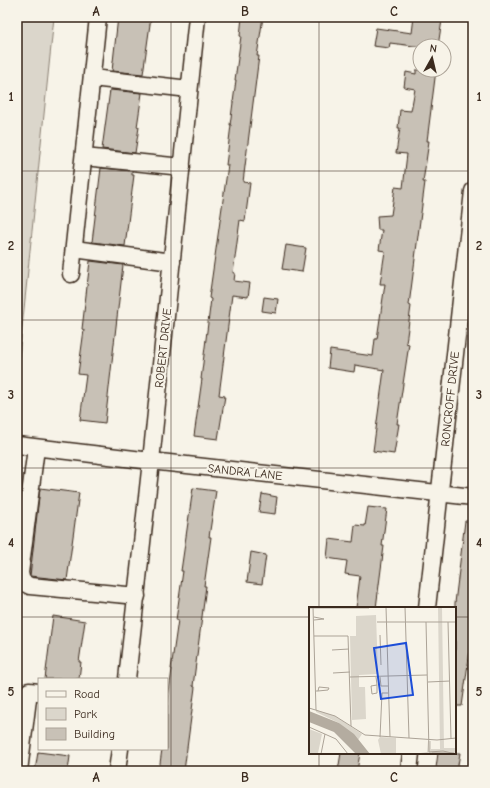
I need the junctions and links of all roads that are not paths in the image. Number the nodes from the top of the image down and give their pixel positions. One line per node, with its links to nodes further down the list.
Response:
1 (98, 17): 3 (street)
2 (197, 17): 4 (street, ROBERT DRIVE)
3 (92, 78): 4 (street); 5 (street)
4 (190, 89): 6 (street, ROBERT DRIVE)
5 (84, 157): 6 (street); 8 (street)
6 (182, 167): 9 (street, ROBERT DRIVE)
7 (473, 191): 14 (street, RONCROFF DRIVE)
8 (74, 249): 9 (street); 10 (street)
9 (172, 262): 13 (street, ROBERT DRIVE)
10 (72, 274)
11 (17, 445): 12 (street, SANDRA LANE)
12 (36, 448): 13 (street, SANDRA LANE); 16 (street)
13 (152, 462): 14 (street, SANDRA LANE); 16 (street, ROBERT DRIVE)
14 (440, 493): 15 (street, SANDRA LANE); 17 (street, RONCROFF DRIVE)
15 (473, 497)
16 (137, 596): 18 (street, ROBERT DRIVE)
17 (427, 607)
18 (127, 678)
19 (38, 692): 22 (street)
20 (120, 750): 23 (street)
21 (411, 754): 24 (street)
22 (19, 771)
23 (117, 771)
24 (409, 771)

